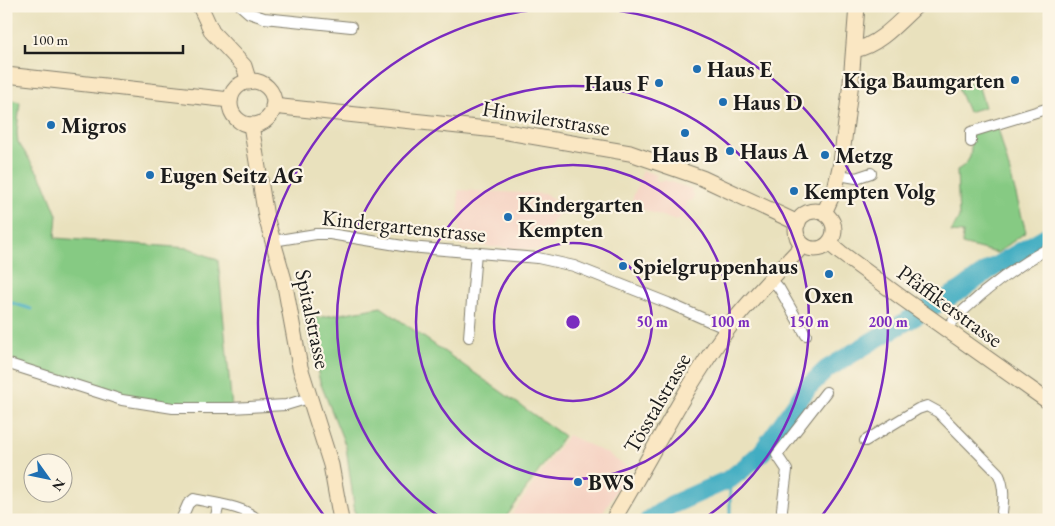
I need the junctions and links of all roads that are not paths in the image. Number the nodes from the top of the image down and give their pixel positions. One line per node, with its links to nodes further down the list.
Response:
1 (200, 6): 8 (main road)
2 (241, 6): 5 (street)
3 (857, 6): 6 (main road)
4 (916, 6): 6 (main road)
5 (350, 27)
6 (854, 50): 15 (main road)
7 (6, 75): 9 (main road)
8 (249, 82): 9 (main road); 10 (main road)
9 (230, 100): 12 (main road)
10 (274, 106): 12 (main road); 17 (main road, Hinwilerstrasse)
11 (1049, 108): 13 (street)
12 (251, 125): 18 (main road, Spitalstrasse)
13 (971, 142)
14 (871, 173): 15 (street)
15 (839, 175): 16 (main road)
16 (824, 213): 17 (main road); 19 (main road)
17 (798, 223): 20 (main road)
18 (273, 241): 22 (street, Kindergartenstrasse); 30 (main road, Spitalstrasse)
19 (829, 243): 20 (main road); 24 (main road, Pfäffikerstrasse)
20 (803, 244): 23 (main road, Tösstalstrasse)
21 (1049, 248): 24 (street)
22 (476, 252): 25 (street, Kindergartenstrasse); 27 (street)
23 (771, 279): 25 (main road, Tösstalstrasse); 26 (street)
24 (940, 325): 31 (main road, Pfäffikerstrasse)
25 (727, 329): 38 (main road, Tösstalstrasse)
26 (806, 335)
27 (469, 337)
28 (6, 363): 30 (street)
29 (826, 392): 39 (street)
30 (309, 398): 37 (main road, Spitalstrasse)
31 (1049, 402)
32 (865, 441): 40 (street)
33 (219, 504): 34 (street); 35 (street); 36 (street)
34 (181, 520)
35 (215, 520)
36 (257, 520)
37 (341, 520)
38 (613, 520)
39 (782, 520)
40 (1001, 520)

